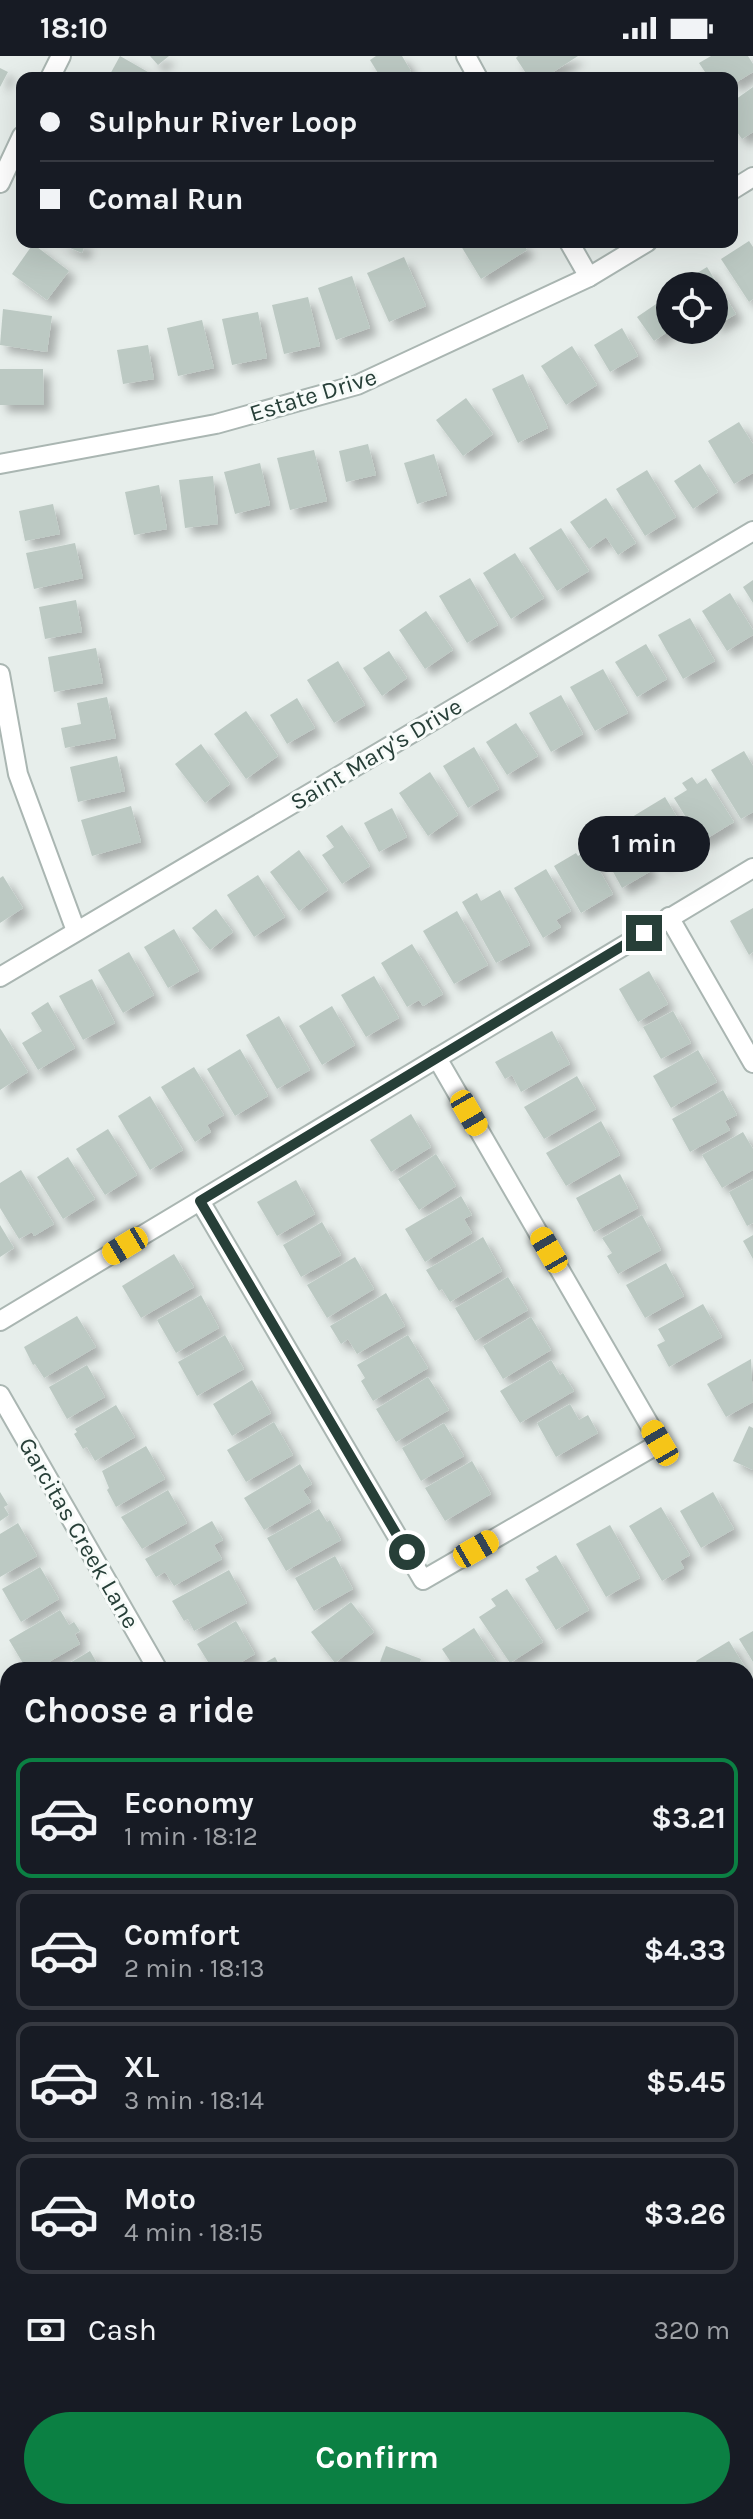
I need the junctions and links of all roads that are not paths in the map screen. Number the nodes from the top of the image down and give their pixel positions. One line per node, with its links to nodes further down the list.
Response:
1 (16, 149): 2 (street)
2 (0, 183)
3 (572, 248): 5 (street)
4 (637, 248): 5 (street, Estate Drive)
5 (589, 277): 6 (street, Estate Drive)
6 (0, 464)
7 (753, 531): 11 (street, Saint Mary's Drive)
8 (0, 674): 11 (street)
9 (753, 868): 10 (street)
10 (669, 917): 13 (street); 14 (street)
11 (76, 931): 12 (street, Saint Mary's Drive)
12 (0, 977)
13 (437, 1058): 15 (street); 15 (street)
14 (753, 1063)
15 (200, 1201): 16 (street)
16 (0, 1321)
17 (0, 1395): 18 (street, Garcitas Creek Lane)
18 (153, 1662)

